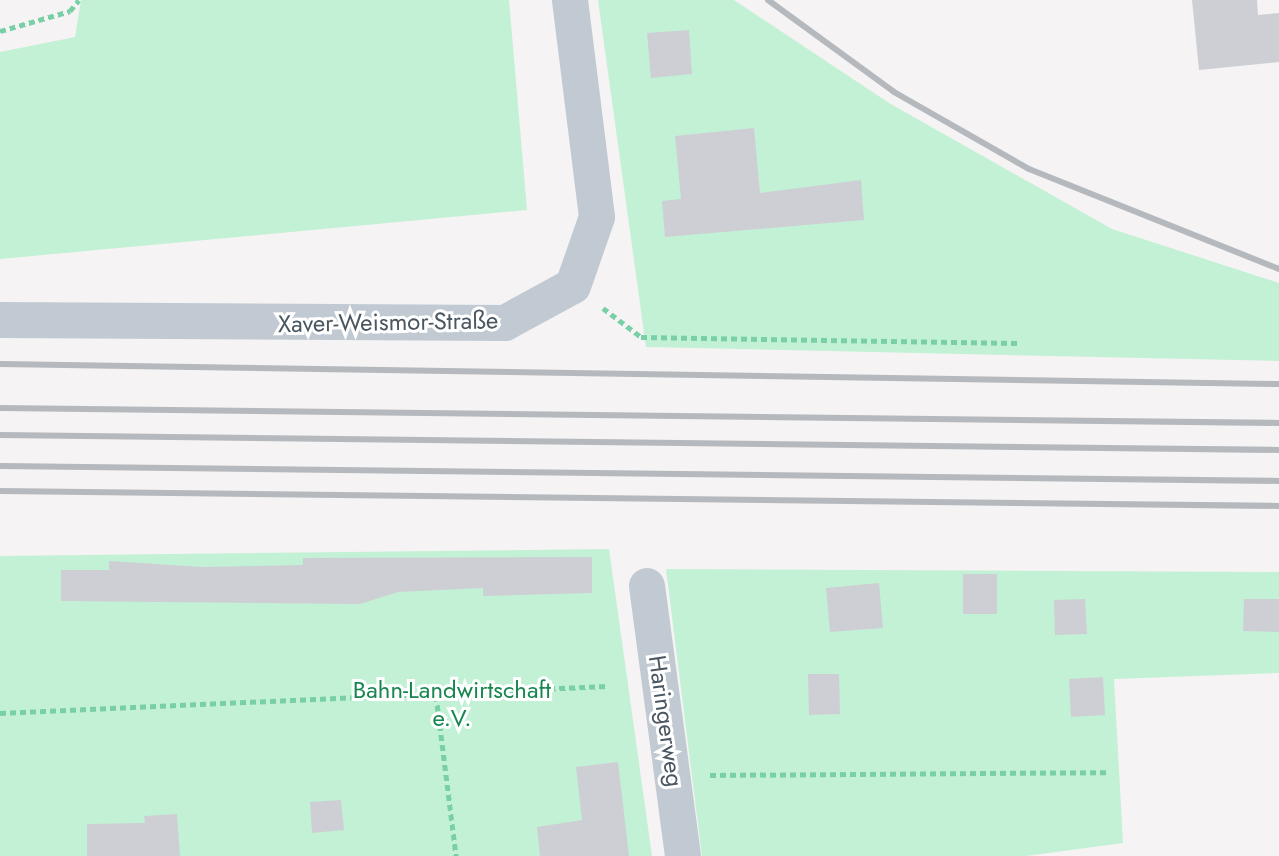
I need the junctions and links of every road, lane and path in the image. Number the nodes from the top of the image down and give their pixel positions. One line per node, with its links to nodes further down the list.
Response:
1 (79, 0): 3 (path)
2 (570, 0): 4 (street)
3 (0, 31)
4 (573, 286): 5 (street, Xaver-Weismor-Straße); 6 (path)
5 (0, 320)
6 (1019, 343)
7 (647, 586): 12 (street, Haringerweg)
8 (607, 686): 9 (path)
9 (436, 695): 10 (path); 13 (path)
10 (0, 713)
11 (1110, 772): 12 (path)
12 (673, 775): 14 (street, Haringerweg)
13 (456, 856)
14 (683, 856)

